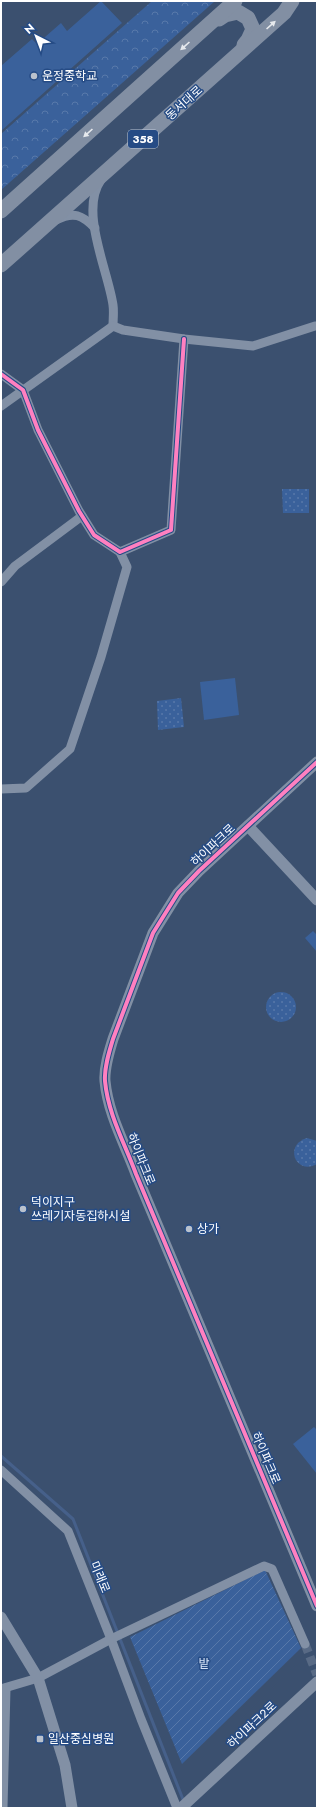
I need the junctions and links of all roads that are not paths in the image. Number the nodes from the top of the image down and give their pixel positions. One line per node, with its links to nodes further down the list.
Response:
1 (235, 1): 3 (highway)
2 (292, 1): 4 (highway, 동서대로 / 358, one-way to 2)
3 (201, 32): 4 (highway); 6 (highway, one-way to 6)
4 (228, 64): 5 (highway, 동서대로 / 358)
5 (109, 169): 7 (street); 8 (highway, 동서대로 / 358)
6 (1, 211)
7 (95, 228): 8 (street); 10 (street)
8 (39, 231): 9 (highway, 동서대로 / 358)
9 (1, 265)
10 (113, 326): 12 (street); 14 (street)
11 (317, 326): 12 (street)
12 (184, 339): 17 (street)
13 (1, 374): 14 (street)
14 (23, 390): 15 (street); 16 (street)
15 (1, 406)
16 (82, 516): 17 (street); 18 (street)
17 (120, 552): 20 (street)
18 (1, 582)
19 (317, 762): 21 (street, 하이파크로)
20 (1, 789)
21 (248, 826): 22 (street); 24 (street, 하이파크로)
22 (317, 900)
23 (1, 1470): 26 (street, 미래로)
24 (317, 1606)
25 (1, 1617): 28 (street)
26 (113, 1638): 27 (street); 28 (street); 33 (street, 미래로)
27 (306, 1644)
28 (38, 1678): 30 (street); 32 (street)
29 (317, 1682): 34 (street, 하이파크2로)
30 (3, 1688): 31 (street)
31 (3, 1808)
32 (72, 1808)
33 (177, 1808)
34 (181, 1808)

